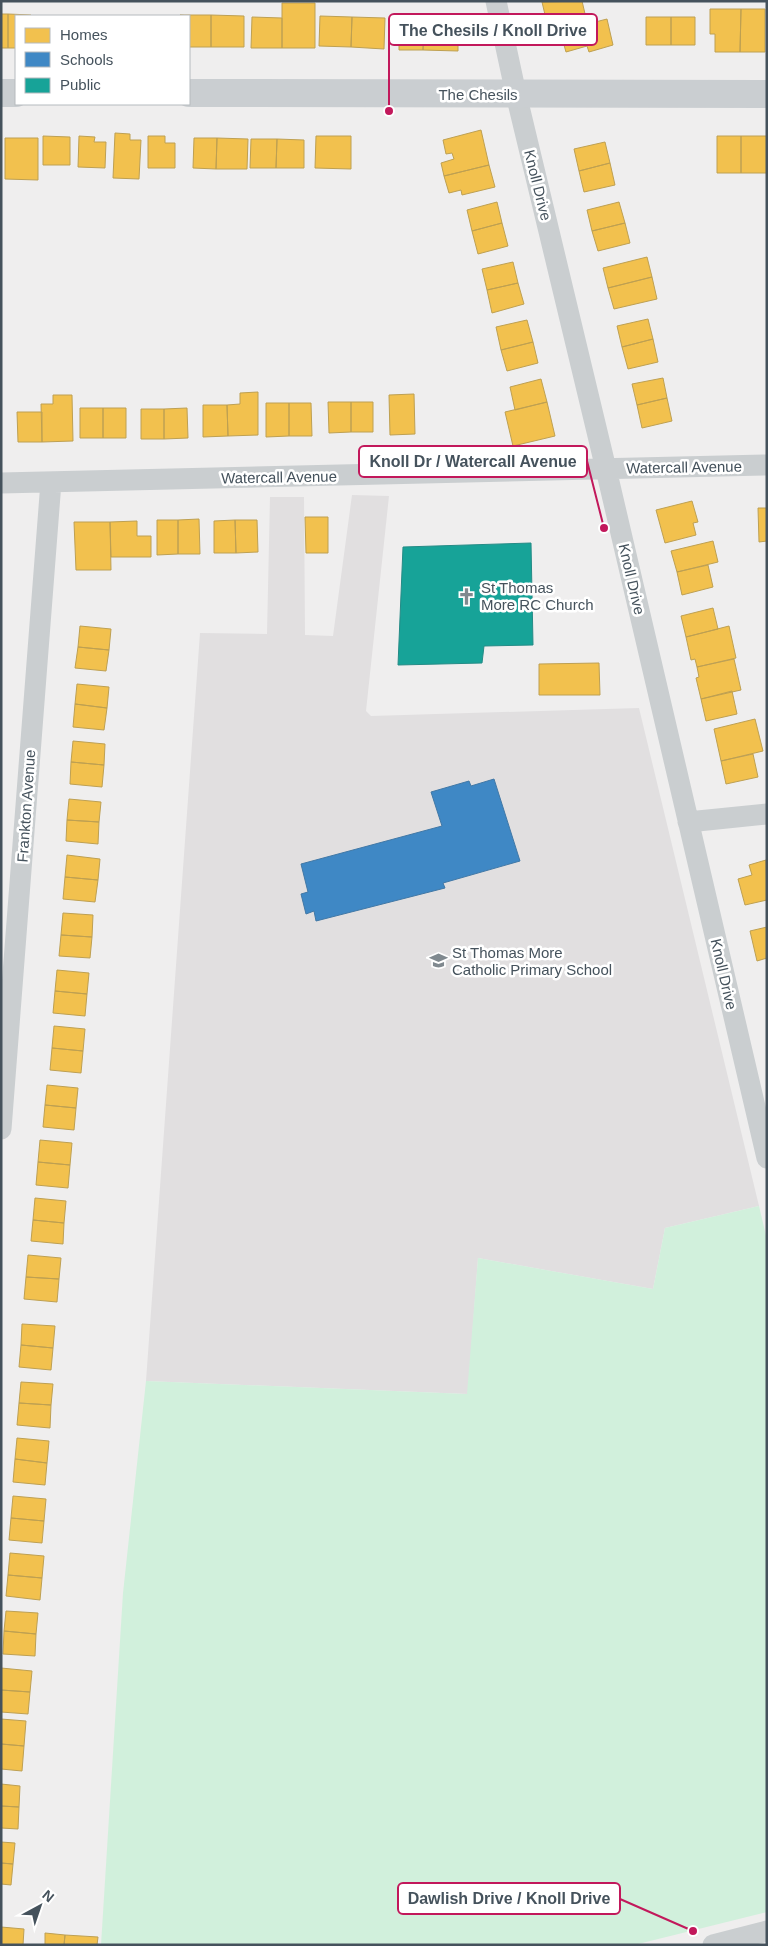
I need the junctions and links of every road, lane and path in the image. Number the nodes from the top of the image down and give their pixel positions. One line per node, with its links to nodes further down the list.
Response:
1 (496, 1): 5 (street, Knoll Drive)
2 (1, 93): 3 (street)
3 (15, 93)
4 (190, 93): 5 (street, The Chesils)
5 (516, 94): 6 (street, The Chesils); 8 (street, Knoll Drive)
6 (767, 94)
7 (767, 465): 8 (street, Watercall Avenue)
8 (606, 469): 9 (street, Watercall Avenue); 12 (street, Knoll Drive)
9 (51, 482): 10 (street, Watercall Avenue); 13 (street, Frankton Avenue)
10 (1, 483)
11 (767, 814): 12 (street)
12 (688, 822): 14 (street, Knoll Drive)
13 (1, 1129)
14 (767, 1158)
15 (767, 1931): 16 (street)
16 (713, 1945)

